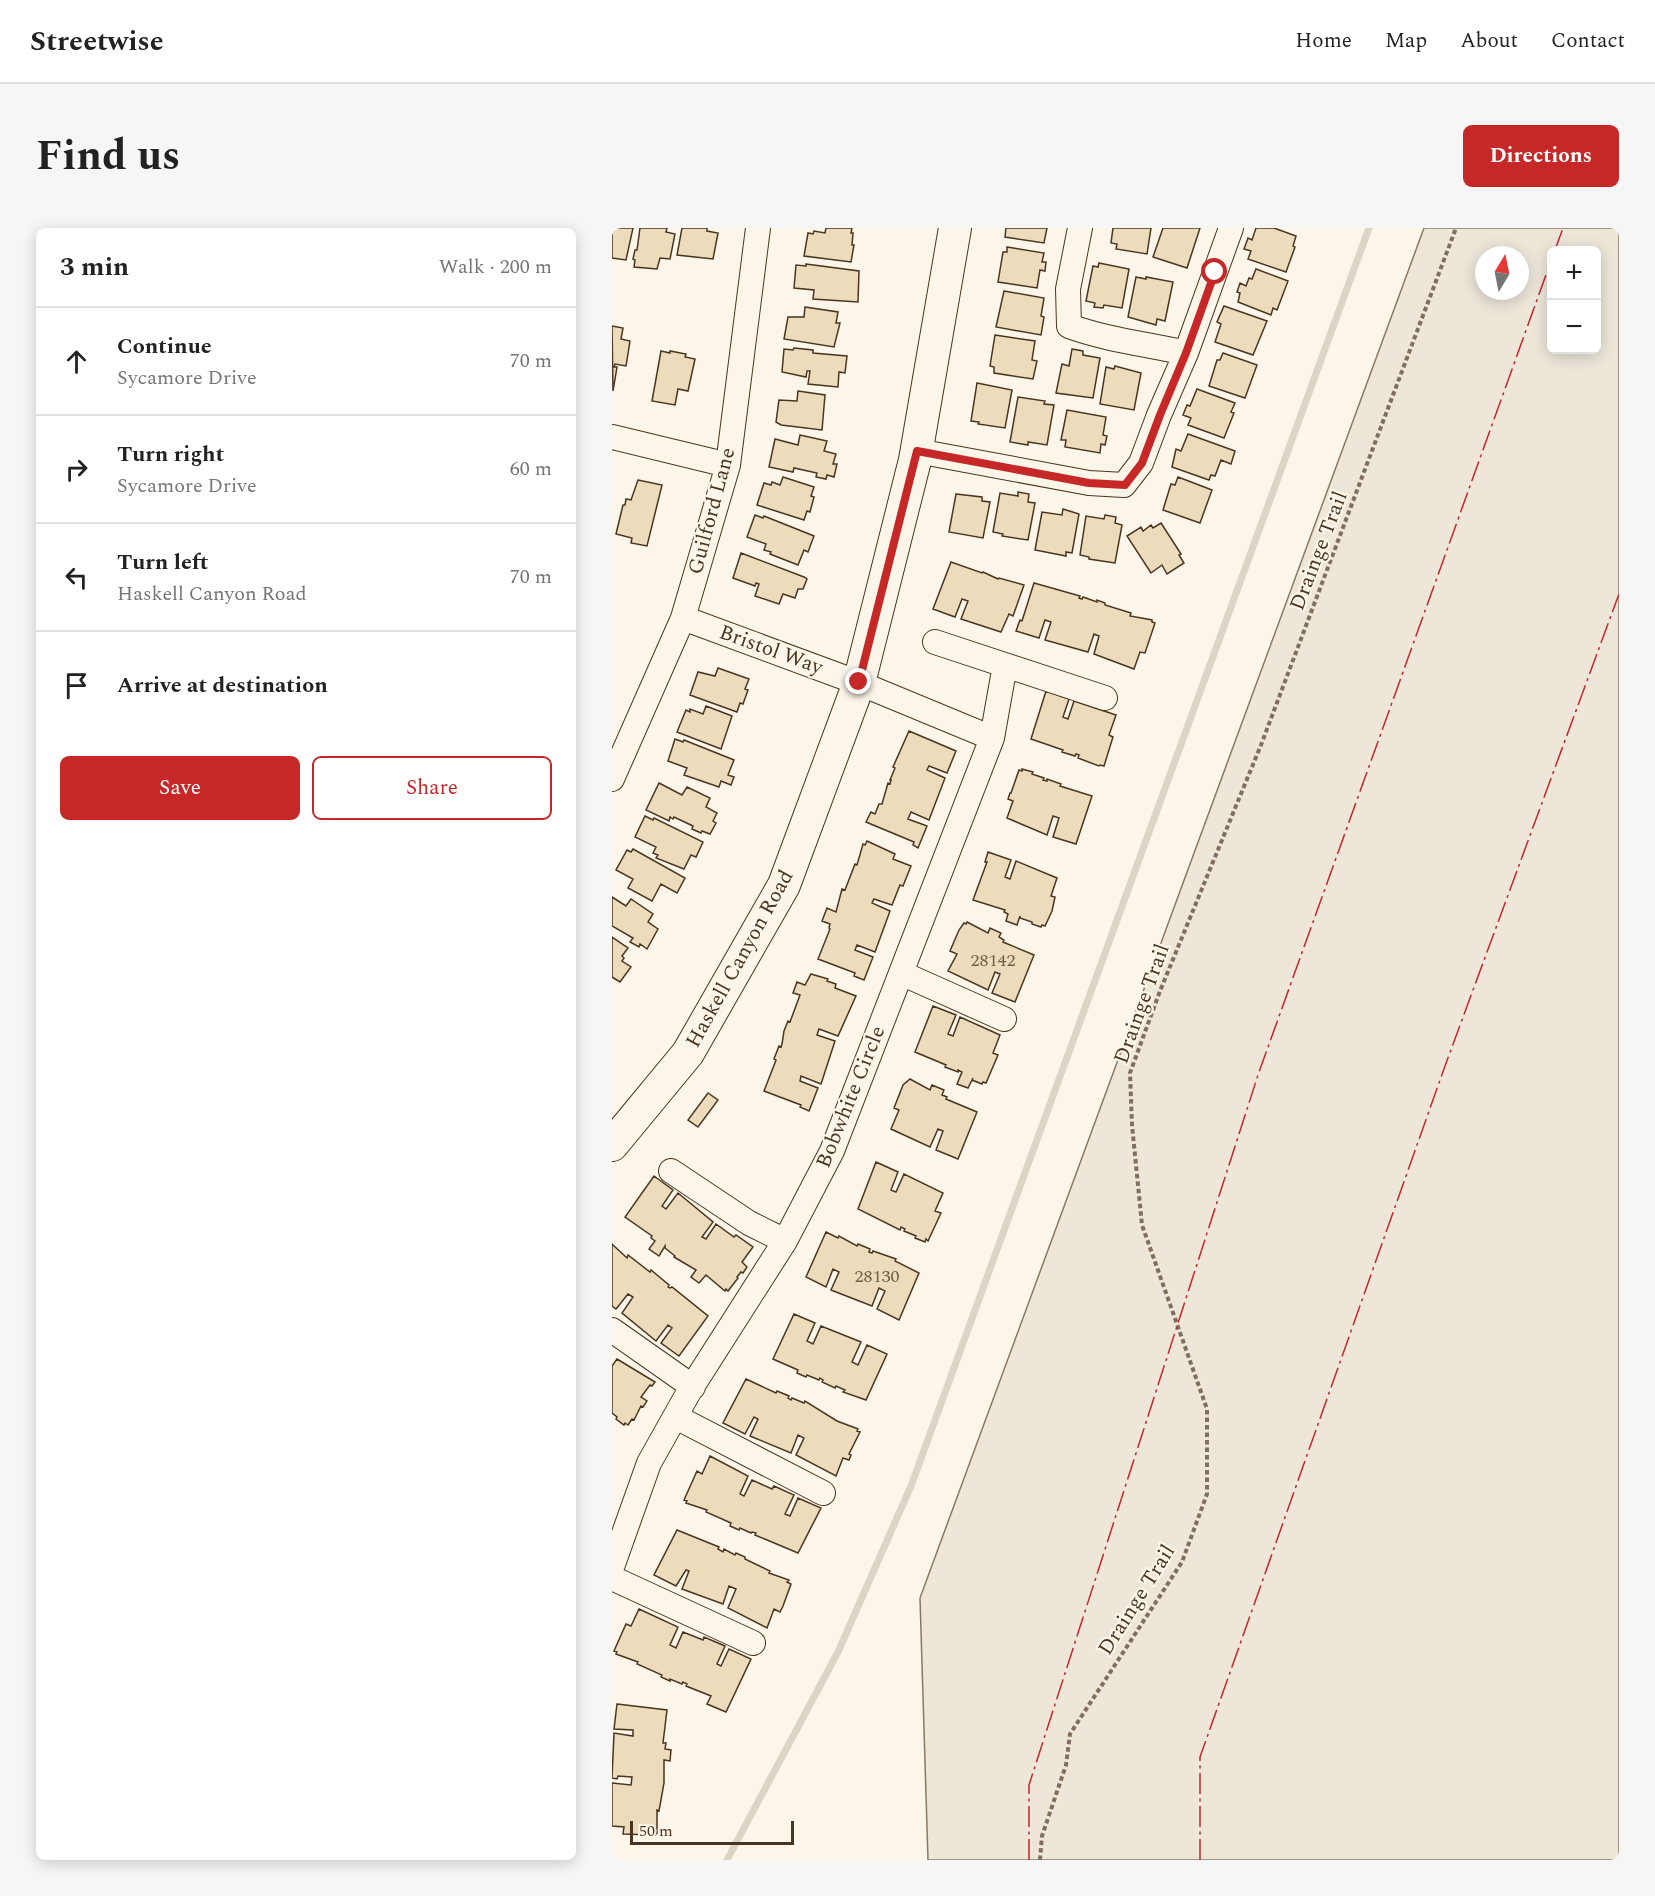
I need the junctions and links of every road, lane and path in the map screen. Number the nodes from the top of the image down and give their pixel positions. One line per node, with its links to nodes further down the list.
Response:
1 (758, 228): 9 (street, Guilford Lane)
2 (955, 228): 8 (main road, Haskell Canyon Road)
3 (1080, 228): 6 (street)
4 (1231, 228): 6 (street)
5 (1456, 228): 30 (path, Drainge Trail)
6 (1186, 353): 8 (street)
7 (612, 436): 9 (street)
8 (917, 451): 13 (main road, Haskell Canyon Road)
9 (728, 465): 10 (street, Guilford Lane)
10 (683, 618): 13 (street, Bristol Way); 16 (street, Guilford Lane)
11 (935, 642): 12 (street)
12 (1005, 665): 14 (street); 15 (street, Bobwhite Circle)
13 (859, 682): 15 (street); 19 (main road, Haskell Canyon Road)
14 (1106, 698)
15 (992, 738): 17 (street, Bobwhite Circle)
16 (612, 779)
17 (901, 973): 18 (street); 21 (street, Bobwhite Circle)
18 (1004, 1019)
19 (612, 1145)
20 (671, 1171): 21 (street)
21 (784, 1241): 23 (street, Bobwhite Circle)
22 (612, 1330): 23 (street)
23 (693, 1387): 24 (street, Bobwhite Circle)
24 (676, 1417): 25 (street); 26 (street, Bobwhite Circle)
25 (823, 1493)
26 (621, 1509): 27 (street, Bobwhite Circle)
27 (612, 1567)
28 (612, 1578): 29 (street)
29 (753, 1643)
30 (1040, 1860)

